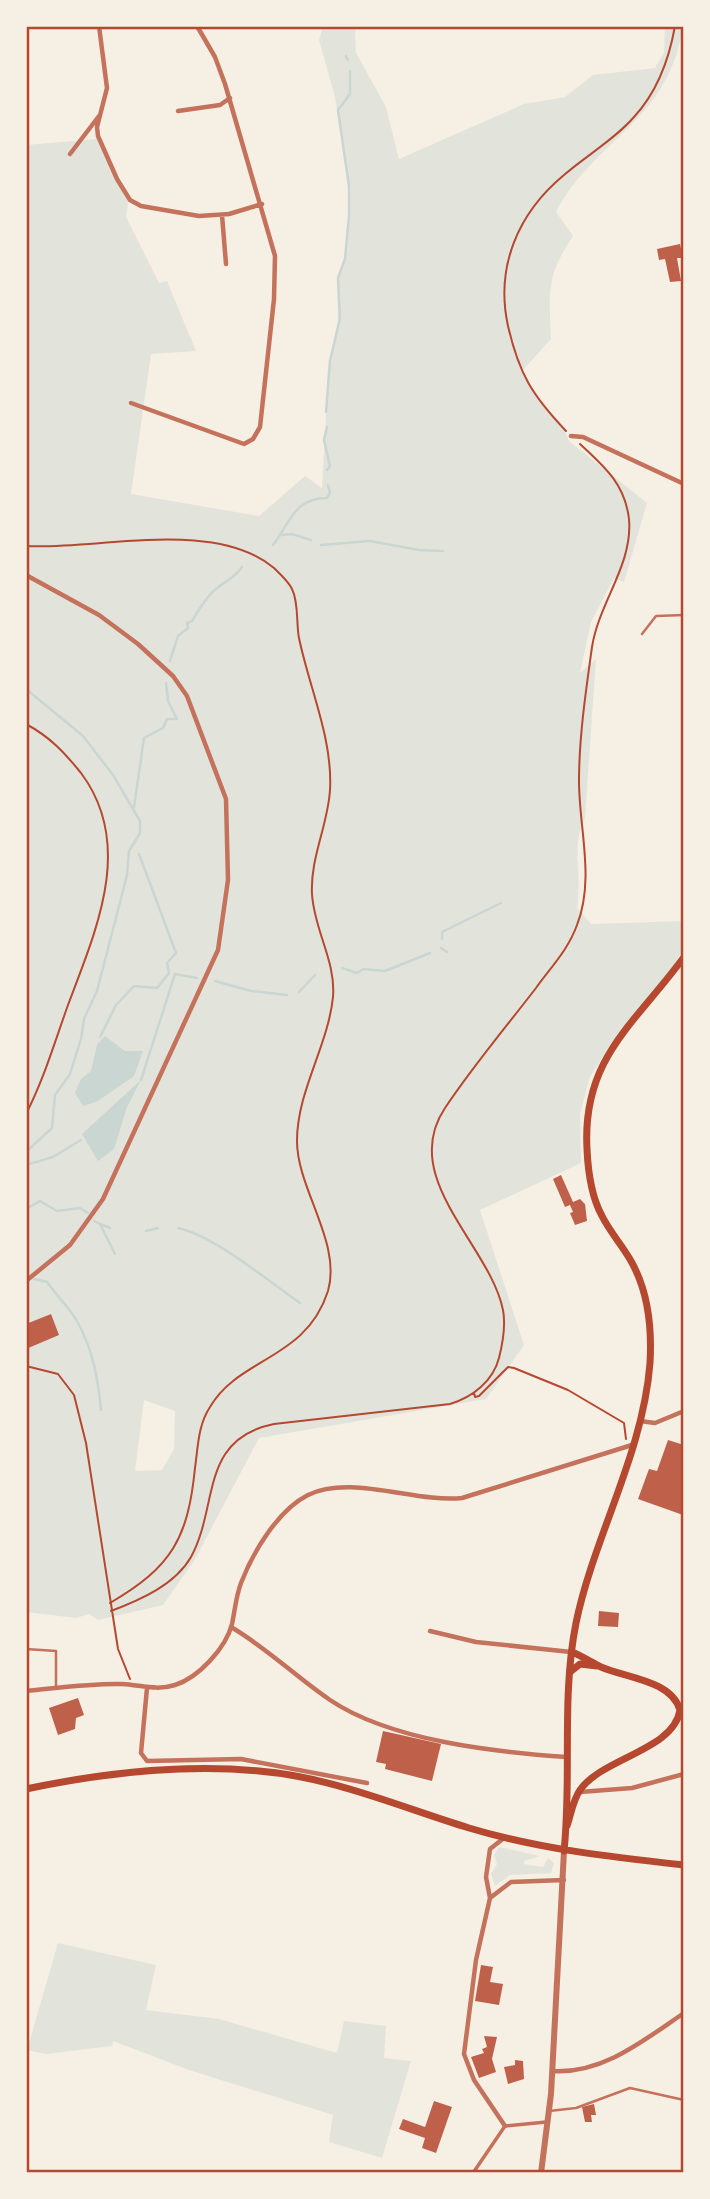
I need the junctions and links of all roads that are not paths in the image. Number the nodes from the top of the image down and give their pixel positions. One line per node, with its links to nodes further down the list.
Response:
1 (99, 26): 5 (street)
2 (197, 26): 3 (street)
3 (230, 98): 4 (street); 7 (street)
4 (178, 111)
5 (100, 116): 6 (street); 8 (street)
6 (70, 154)
7 (262, 204): 8 (street); 10 (street)
8 (222, 215): 9 (street)
9 (226, 264)
10 (131, 403)
11 (571, 436): 12 (street)
12 (684, 484)
13 (26, 575): 17 (street)
14 (684, 615): 15 (lane)
15 (642, 634)
16 (684, 957): 19 (main road)
17 (26, 1281)
18 (684, 1411): 19 (street)
19 (639, 1421): 20 (main road)
20 (632, 1445): 21 (street); 24 (main road)
21 (231, 1627): 28 (street); 31 (street)
22 (430, 1631): 24 (street)
23 (26, 1649): 27 (lane)
24 (572, 1652): 25 (main road); 26 (main road)
25 (601, 1667): 26 (main road); 30 (main road)
26 (570, 1672): 31 (main road)
27 (56, 1688): 28 (street); 29 (street)
28 (147, 1688): 33 (street)
29 (26, 1691)
30 (680, 1697): 36 (main road)
31 (567, 1757): 34 (main road)
32 (684, 1774): 36 (street)
33 (367, 1783)
34 (566, 1785): 36 (main road); 37 (main road)
35 (26, 1789): 38 (main road)
36 (579, 1792): 37 (main road)
37 (566, 1830): 39 (main road)
38 (504, 1838): 39 (main road); 42 (street)
39 (564, 1851): 40 (main road); 41 (street)
40 (684, 1865)
41 (564, 1880): 42 (street); 44 (street)
42 (490, 1898): 48 (street)
43 (684, 2013): 44 (street)
44 (553, 2071): 46 (street)
45 (684, 2100): 46 (lane)
46 (550, 2111): 47 (street)
47 (548, 2122): 48 (street); 50 (street)
48 (505, 2126): 49 (street)
49 (473, 2173)
50 (541, 2173)

